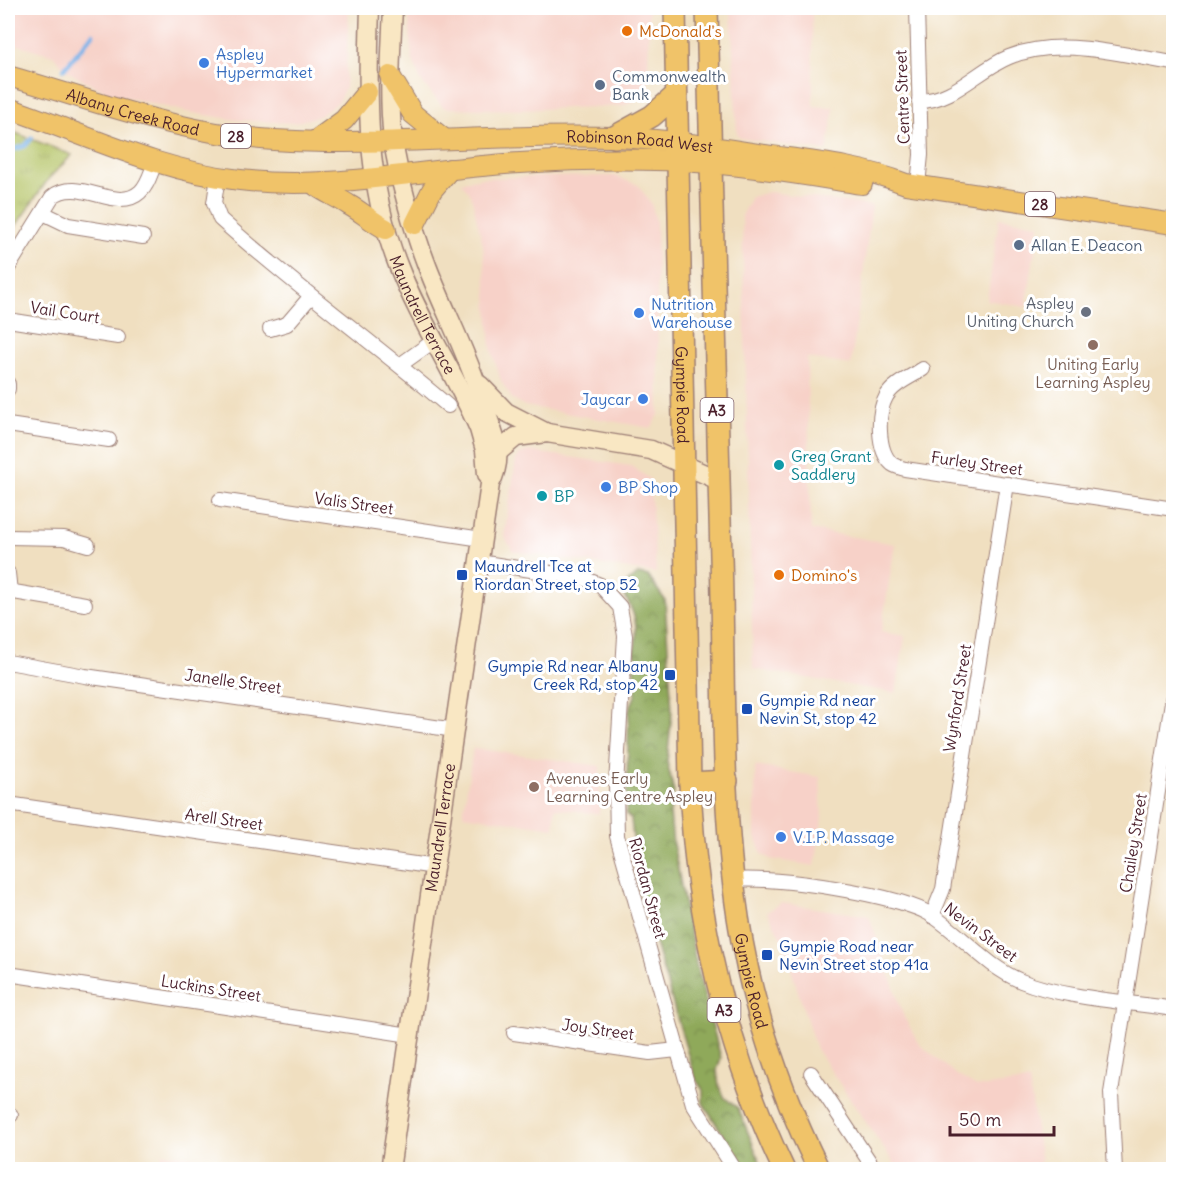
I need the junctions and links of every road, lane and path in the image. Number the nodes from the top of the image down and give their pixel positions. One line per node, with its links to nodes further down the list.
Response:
1 (369, 8): 9 (main road, Maundrell Terrace)
2 (393, 8): 8 (main road, Maundrell Terrace)
3 (675, 8): 10 (highway, Gympie Road / A3)
4 (707, 8): 19 (highway, Gympie Road / A3)
5 (917, 8): 11 (street, Centre Street)
6 (1173, 63): 11 (street)
7 (8, 76): 15 (main road, Albany Creek Road / 28)
8 (390, 76): 14 (main road); 16 (main road, Maundrell Terrace)
9 (367, 92): 15 (main road); 17 (main road, Maundrell Terrace)
10 (676, 95): 13 (highway); 18 (highway, Gympie Road / A3)
11 (919, 102): 26 (street, Centre Street)
12 (8, 108): 20 (main road, Albany Creek Road / 28)
13 (614, 137): 14 (main road, Robinson Road West / 28); 18 (main road, Robinson Road West / 28)
14 (444, 139): 16 (main road, Robinson Road West / 28)
15 (315, 141): 17 (main road, Albany Creek Road / 28)
16 (393, 141): 17 (main road, Robinson Road West / 28); 22 (main road, Maundrell Terrace)
17 (370, 142): 24 (main road, Maundrell Terrace)
18 (678, 152): 19 (main road, Robinson Road West / 28); 21 (main road, Robinson Road West / 28); 46 (highway, Gympie Road / A3)
19 (710, 154): 26 (main road, Robinson Road West / 28); 47 (highway, Gympie Road / A3)
20 (155, 163): 23 (main road, Albany Creek Road / 28); 27 (street)
21 (450, 169): 22 (main road, Robinson Road West / 28); 28 (main road)
22 (400, 176): 24 (main road, Robinson Road West / 28); 28 (main road, Maundrell Terrace)
23 (218, 177): 25 (main road, Albany Creek Road / 28); 33 (street)
24 (375, 180): 25 (main road, Albany Creek Road / 28); 30 (main road, Maundrell Terrace)
25 (315, 184): 30 (main road)
26 (912, 184): 29 (main road, Robinson Road West / 28)
27 (43, 213): 31 (street); 32 (street)
28 (415, 224): 40 (main road, Maundrell Terrace)
29 (1173, 224)
30 (386, 230): 37 (main road, Maundrell Terrace)
31 (143, 237)
32 (8, 268)
33 (311, 296): 35 (street); 38 (street)
34 (8, 320): 36 (street, Vail Court)
35 (270, 329)
36 (118, 337)
37 (435, 340): 38 (street); 48 (main road, Maundrell Terrace)
38 (400, 365): 41 (street)
39 (923, 369): 49 (street, Furley Street)
40 (479, 384): 43 (main road); 45 (main road, Maundrell Terrace)
41 (448, 406)
42 (8, 425): 44 (street)
43 (547, 433): 45 (main road); 46 (main road)
44 (109, 440)
45 (498, 452): 48 (main road, Maundrell Terrace)
46 (685, 463): 47 (main road); 63 (highway, Gympie Road / A3)
47 (718, 480): 62 (highway, Gympie Road / A3)
48 (490, 484): 53 (main road, Maundrell Terrace)
49 (1007, 484): 51 (street, Furley Street); 67 (street, Wynford Street)
50 (220, 500): 53 (street, Valis Street)
51 (1173, 509)
52 (8, 537): 54 (street)
53 (482, 538): 55 (main road, Maundrell Terrace)
54 (88, 545)
55 (479, 562): 61 (main road, Maundrell Terrace); 73 (street, Riordan Street)
56 (8, 573): 57 (street)
57 (9, 592): 58 (street)
58 (85, 604)
59 (8, 662): 61 (street, Janelle Street)
60 (1173, 689): 69 (street, Chailey Street)
61 (455, 730): 65 (main road, Maundrell Terrace)
62 (727, 781): 63 (highway); 66 (highway, Gympie Road / A3)
63 (690, 783): 77 (highway, Gympie Road / A3)
64 (8, 804): 65 (street, Arell Street)
65 (435, 867): 72 (main road, Maundrell Terrace)
66 (733, 880): 67 (street, Nevin Street); 78 (highway, Gympie Road / A3)
67 (932, 916): 69 (street, Nevin Street)
68 (8, 974): 72 (street, Luckins Street)
69 (1126, 1001): 70 (street, Nevin Street); 80 (street, Chailey Street)
70 (1173, 1009)
71 (514, 1033): 73 (street, Joy Street)
72 (410, 1035): 75 (main road, Maundrell Terrace)
73 (677, 1050): 76 (street, Riordan Street)
74 (811, 1073): 79 (street)
75 (390, 1170)
76 (735, 1170)
77 (784, 1170)
78 (819, 1170)
79 (875, 1170)
80 (1115, 1170)

